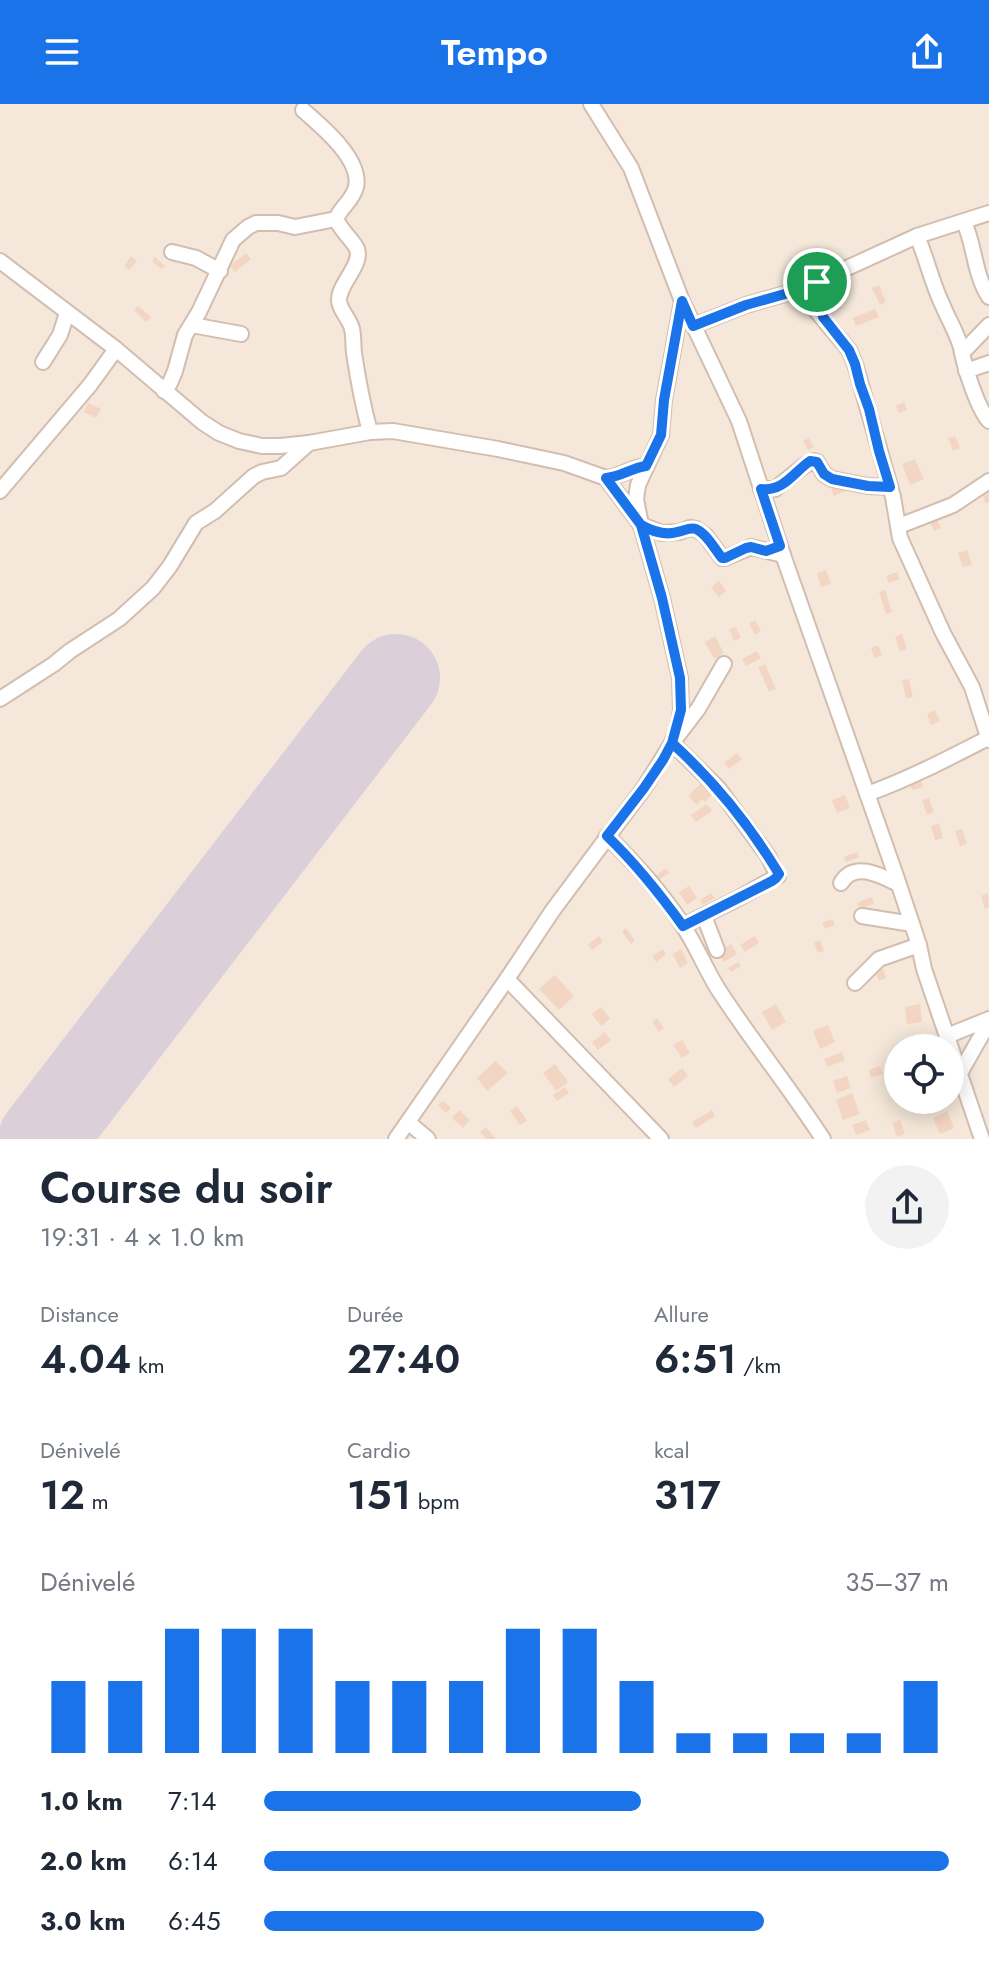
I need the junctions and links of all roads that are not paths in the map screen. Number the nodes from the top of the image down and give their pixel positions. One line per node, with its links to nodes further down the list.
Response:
1 (591, 104): 13 (street)
2 (303, 110): 4 (street)
3 (989, 213): 5 (street)
4 (336, 219): 9 (street); 27 (street)
5 (964, 222): 6 (street); 12 (street)
6 (917, 236): 10 (street); 21 (street)
7 (172, 252): 9 (street)
8 (0, 261): 14 (street)
9 (220, 271): 16 (street)
10 (817, 282): 11 (street); 15 (street)
11 (799, 290): 15 (street); 18 (street)
12 (989, 297)
13 (682, 301): 18 (street); 29 (street)
14 (67, 313): 20 (street); 22 (street)
15 (823, 317): 32 (street)
16 (192, 325): 19 (street); 25 (street)
17 (989, 325): 21 (street)
18 (693, 326): 33 (street)
19 (241, 334)
20 (116, 349): 25 (street); 34 (street)
21 (962, 353): 24 (street)
22 (43, 362)
23 (989, 363): 24 (street)
24 (966, 371): 26 (street)
25 (164, 391): 28 (street)
26 (989, 421)
27 (370, 432): 28 (street); 30 (street)
28 (309, 443): 39 (street)
29 (646, 466): 30 (street); 35 (street)
30 (606, 478): 35 (street)
31 (989, 481): 36 (street)
32 (890, 487): 33 (street); 36 (street)
33 (761, 489): 37 (street)
34 (0, 491)
35 (641, 525): 37 (street); 41 (street)
36 (899, 526): 40 (street)
37 (776, 550): 42 (street)
38 (724, 664): 41 (street)
39 (0, 699)
40 (989, 739): 42 (street)
41 (672, 743): 43 (street); 46 (street)
42 (867, 794): 45 (street)
43 (607, 836): 49 (street); 52 (street)
44 (841, 883): 45 (street)
45 (898, 884): 48 (street)
46 (704, 916): 49 (street); 51 (street)
47 (862, 916): 48 (street)
48 (912, 924): 50 (street)
49 (683, 926): 63 (street)
50 (919, 945): 53 (street); 55 (street)
51 (717, 950)
52 (507, 979): 59 (street); 62 (street)
53 (855, 983)
54 (989, 1021): 56 (street); 57 (street)
55 (946, 1034)
56 (953, 1034)
57 (964, 1066)
58 (964, 1085): 64 (street)
59 (408, 1122): 60 (street); 61 (street)
60 (396, 1139)
61 (428, 1139)
62 (661, 1139)
63 (823, 1139)
64 (982, 1139)

